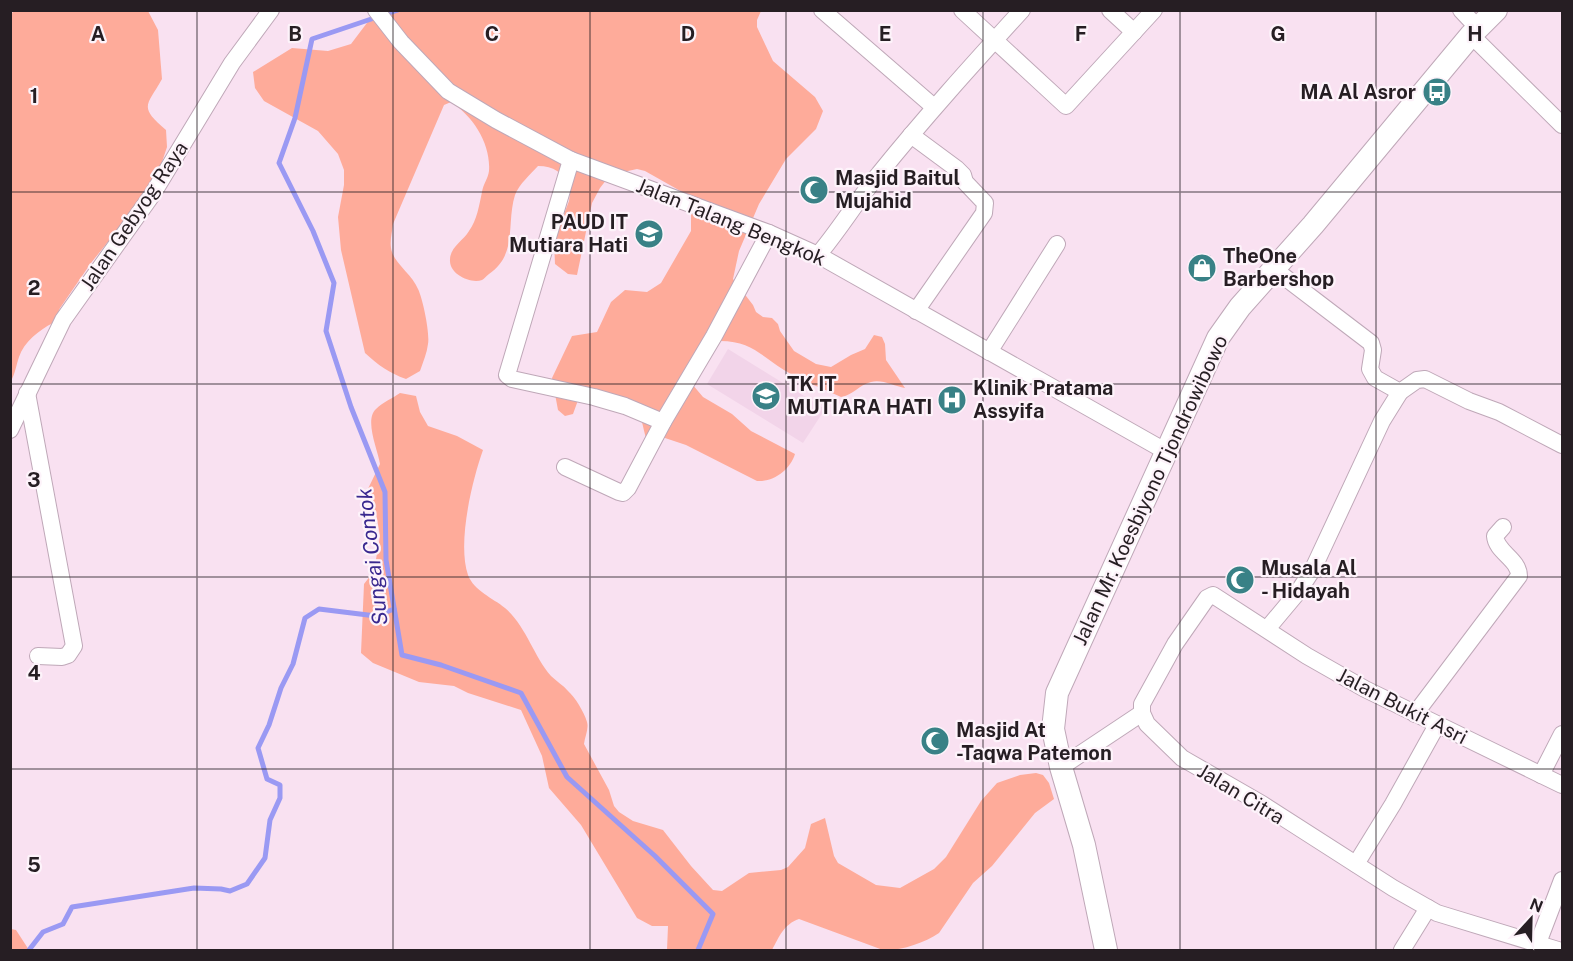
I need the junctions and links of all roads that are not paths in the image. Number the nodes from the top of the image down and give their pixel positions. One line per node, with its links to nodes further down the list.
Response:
1 (271, 10): 24 (street, Jalan Gebyog Raya)
2 (376, 10): 16 (street, Jalan Talang Bengkok)
3 (822, 10): 13 (street)
4 (962, 10): 12 (street)
5 (1022, 10): 12 (street)
6 (1110, 10): 10 (street)
7 (1154, 10): 10 (street)
8 (1461, 10): 11 (street)
9 (1496, 10): 11 (main road, Jalan Mr. Koesbiyono Tjondrowibowo)
10 (1134, 32): 12 (street)
11 (1474, 32): 14 (street); 20 (main road, Jalan Mr. Koesbiyono Tjondrowibowo)
12 (995, 41): 13 (street)
13 (934, 107): 15 (street)
14 (1563, 125)
15 (911, 135): 19 (street); 21 (street)
16 (571, 160): 17 (street, Jalan Talang Bengkok); 25 (street)
17 (769, 234): 19 (street, Jalan Talang Bengkok); 25 (street)
18 (1057, 244): 22 (street)
19 (818, 255): 21 (street, Jalan Talang Bengkok)
20 (1274, 269): 23 (street); 28 (main road, Jalan Mr. Koesbiyono Tjondrowibowo)
21 (916, 311): 22 (street, Jalan Talang Bengkok)
22 (989, 352): 28 (street, Jalan Talang Bengkok)
23 (1400, 392): 27 (street); 31 (street)
24 (27, 393): 26 (street, Jalan Gebyog Raya); 32 (street)
25 (663, 422): 29 (street)
26 (10, 430)
27 (1563, 445)
28 (1167, 452): 37 (main road, Jalan Mr. Koesbiyono Tjondrowibowo)
29 (565, 467)
30 (1503, 527): 34 (street)
31 (1267, 629): 33 (street); 34 (street, Jalan Bukit Asri)
32 (38, 656)
33 (1142, 713): 37 (street); 40 (street, Jalan Citra)
34 (1415, 714): 35 (street, Jalan Bukit Asri)
35 (1437, 725): 38 (street, Jalan Bukit Asri); 40 (street)
36 (1563, 734): 38 (street)
37 (1060, 767): 45 (main road, Jalan Mr. Koesbiyono Tjondrowibowo)
38 (1541, 775): 39 (street, Jalan Bukit Asri)
39 (1563, 785)
40 (1356, 864): 42 (street, Jalan Citra)
41 (1563, 880): 43 (street)
42 (1428, 908): 44 (street, Jalan Citra); 46 (street)
43 (1538, 943): 44 (street, Jalan Citra); 47 (street, Jalan Citra)
44 (1518, 945)
45 (1106, 951)
46 (1402, 951)
47 (1558, 951)

